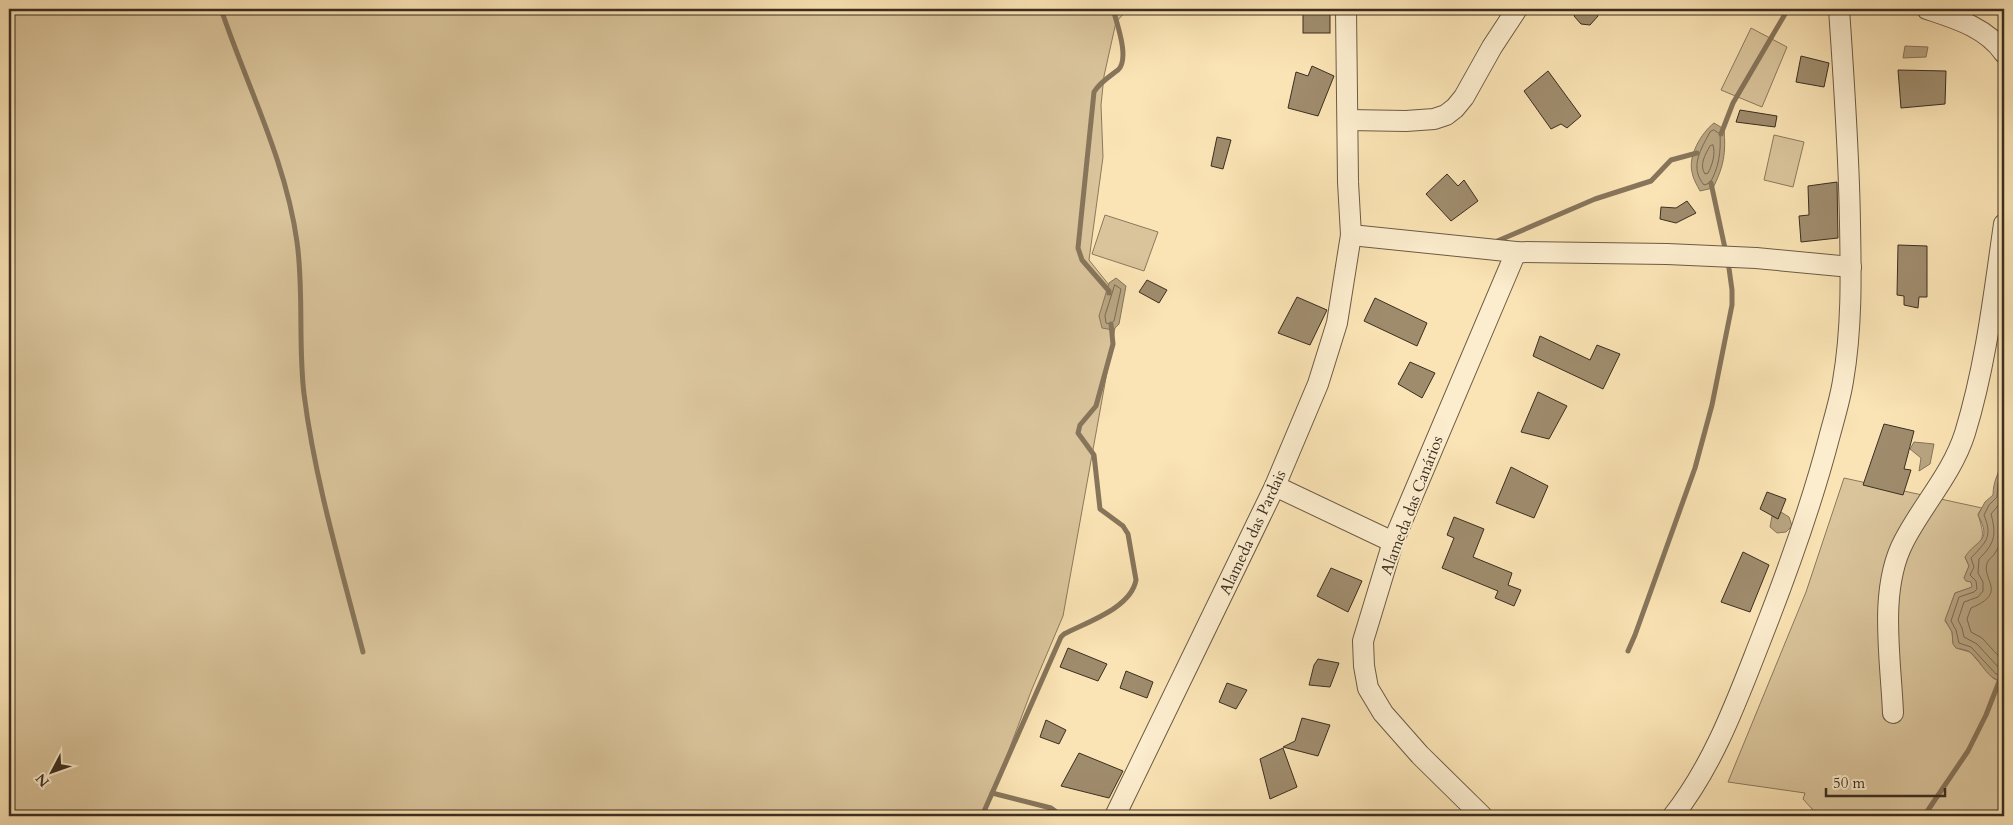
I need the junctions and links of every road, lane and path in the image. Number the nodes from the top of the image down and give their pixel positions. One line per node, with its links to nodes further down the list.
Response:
1 (1346, 9): 6 (street, Alameda das Pardais)
2 (1517, 9): 6 (street)
3 (1839, 9): 10 (street)
4 (1926, 9): 5 (street)
5 (2004, 53)
6 (1348, 120): 8 (street, Alameda das Pardais)
7 (2004, 224): 13 (street)
8 (1351, 235): 9 (street); 11 (street, Alameda das Pardais)
9 (1516, 252): 10 (street); 12 (street, Alameda das Canários)
10 (1851, 267): 16 (street)
11 (1275, 486): 12 (street); 14 (street, Alameda das Pardais)
12 (1393, 542): 15 (street, Alameda das Canários)
13 (1893, 713)
14 (1115, 816)
15 (1482, 816)
16 (1673, 816)

